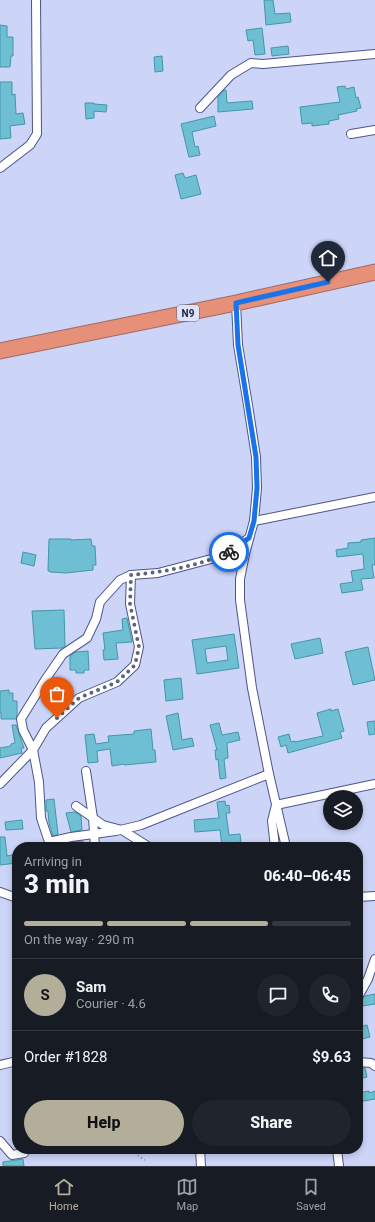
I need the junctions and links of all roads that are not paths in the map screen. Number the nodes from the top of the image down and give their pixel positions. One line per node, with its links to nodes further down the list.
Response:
1 (36, 0): 6 (street)
2 (375, 54): 3 (street)
3 (200, 108)
4 (375, 130): 5 (street)
5 (351, 134)
6 (0, 168)
7 (375, 272): 8 (highway, N9)
8 (236, 303): 9 (highway, N9); 11 (street)
9 (0, 351)
10 (375, 497): 11 (street)
11 (254, 521): 12 (street)
12 (249, 538): 13 (street); 16 (street)
13 (131, 575): 14 (street); 14 (street)
14 (33, 750): 17 (street); 23 (street)
15 (86, 771): 21 (street)
16 (269, 774): 19 (street); 22 (street)
17 (0, 784)
18 (375, 784): 19 (street)
19 (276, 805): 26 (street); 27 (street)
20 (76, 806): 21 (street)
21 (93, 818): 22 (street); 23 (street)
22 (122, 830): 23 (street); 25 (street)
23 (95, 834): 24 (street)
24 (95, 842)
25 (141, 842)
26 (274, 842)
27 (285, 842)
28 (0, 892): 29 (street)
29 (12, 896)
30 (375, 896): 31 (street)
31 (363, 897)
32 (375, 959): 33 (street)
33 (363, 988)
34 (12, 1062): 36 (street)
35 (363, 1062): 37 (street)
36 (0, 1065)
37 (375, 1066)
38 (0, 1141): 39 (street)
39 (18, 1154)
40 (200, 1154): 42 (street)
41 (338, 1154): 43 (street)
42 (201, 1166)
43 (339, 1166)

